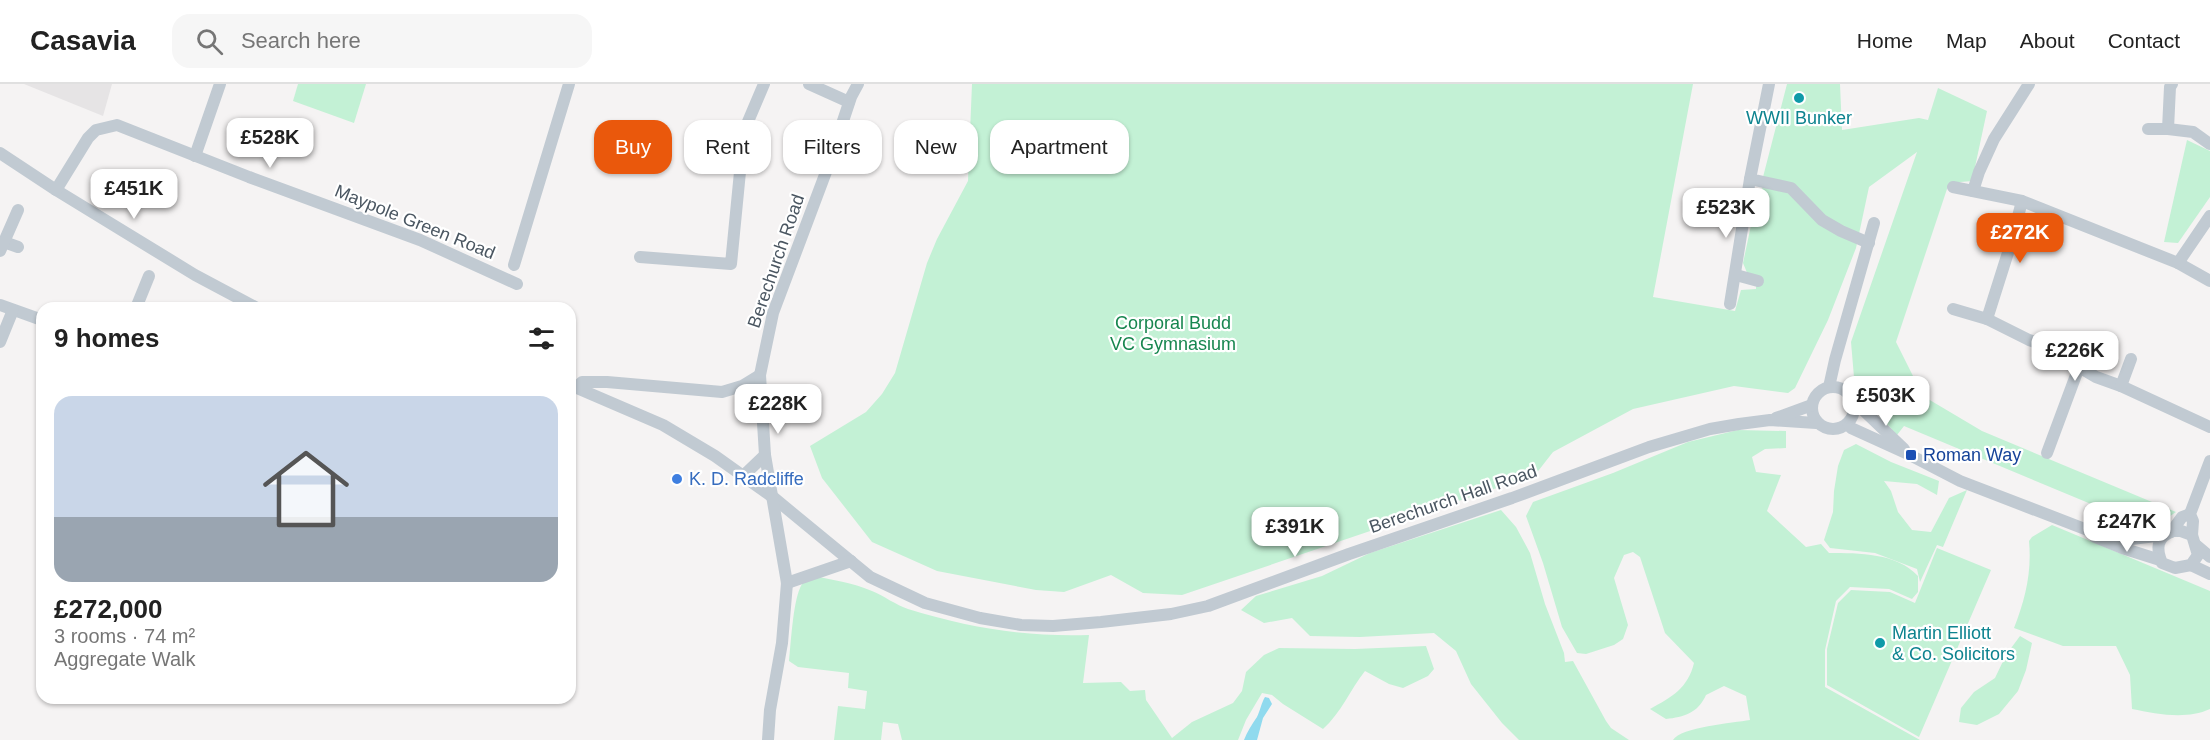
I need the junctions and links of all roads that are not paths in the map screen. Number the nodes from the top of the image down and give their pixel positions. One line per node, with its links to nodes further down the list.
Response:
1 (220, 84): 14 (street)
2 (764, 84): 26 (street)
3 (809, 84): 9 (street)
4 (858, 84): 9 (street, Berechurch Road)
5 (1769, 84): 15 (street)
6 (2029, 84): 18 (street)
7 (2172, 84): 11 (street)
8 (566, 85): 28 (street)
9 (849, 102): 45 (street, Berechurch Road)
10 (2148, 129): 11 (street)
11 (2168, 129): 12 (street)
12 (2210, 144)
13 (0, 153): 17 (street)
14 (195, 156): 17 (street, Maypole Green Road); 33 (street, Maypole Green Road)
15 (1750, 179): 23 (street); 29 (street)
16 (1953, 187): 18 (street)
17 (56, 190): 35 (street)
18 (1973, 191): 19 (street)
19 (2022, 201): 27 (street); 41 (street)
20 (18, 210): 24 (street)
21 (2210, 216): 27 (street)
22 (1874, 223): 23 (street)
23 (1869, 243): 49 (street)
24 (2, 247): 25 (street)
25 (18, 247)
26 (640, 257)
27 (2178, 263): 32 (street)
28 (514, 265)
29 (1736, 275): 31 (street); 36 (street)
30 (149, 276): 34 (street)
31 (1758, 281)
32 (2210, 281)
33 (517, 284)
34 (138, 302)
35 (246, 302)
36 (1730, 304)
37 (0, 305): 39 (street)
38 (1953, 309): 41 (street)
39 (13, 310): 40 (street); 42 (street)
40 (36, 318)
41 (1987, 319): 44 (street)
42 (0, 342)
43 (2132, 359): 47 (street)
44 (2079, 367): 47 (street); 57 (street)
45 (760, 375): 46 (street); 58 (street, Berechurch Road)
46 (576, 385)
47 (2121, 386): 55 (street)
48 (576, 387): 60 (street, Berechurch Hall Road)
49 (1829, 387): 50 (street); 51 (street)
50 (1853, 403): 54 (street); 56 (street)
51 (1812, 405): 52 (street, Berechurch Hall Road); 53 (street)
52 (1770, 420): 53 (street, Berechurch Hall Road); 68 (street, Berechurch Hall Road)
53 (1816, 423): 54 (street)
54 (1848, 424): 56 (street)
55 (2210, 427)
56 (1906, 453): 63 (street)
57 (2047, 453)
58 (765, 455): 60 (street); 61 (street, Berechurch Road)
59 (2210, 462): 62 (street)
60 (743, 476): 61 (street, Berechurch Hall Road)
61 (774, 498): 68 (street, Berechurch Hall Road); 71 (street, Berechurch Road)
62 (2190, 513): 64 (street); 65 (street)
63 (2090, 531): 64 (street); 67 (street)
64 (2167, 534): 65 (street); 67 (street)
65 (2194, 540): 66 (street); 69 (street)
66 (2210, 557)
67 (2160, 560): 69 (street)
68 (851, 561): 71 (street)
69 (2191, 565): 70 (street)
70 (2210, 574)
71 (787, 583): 72 (street, Berechurch Road)
72 (768, 740)

